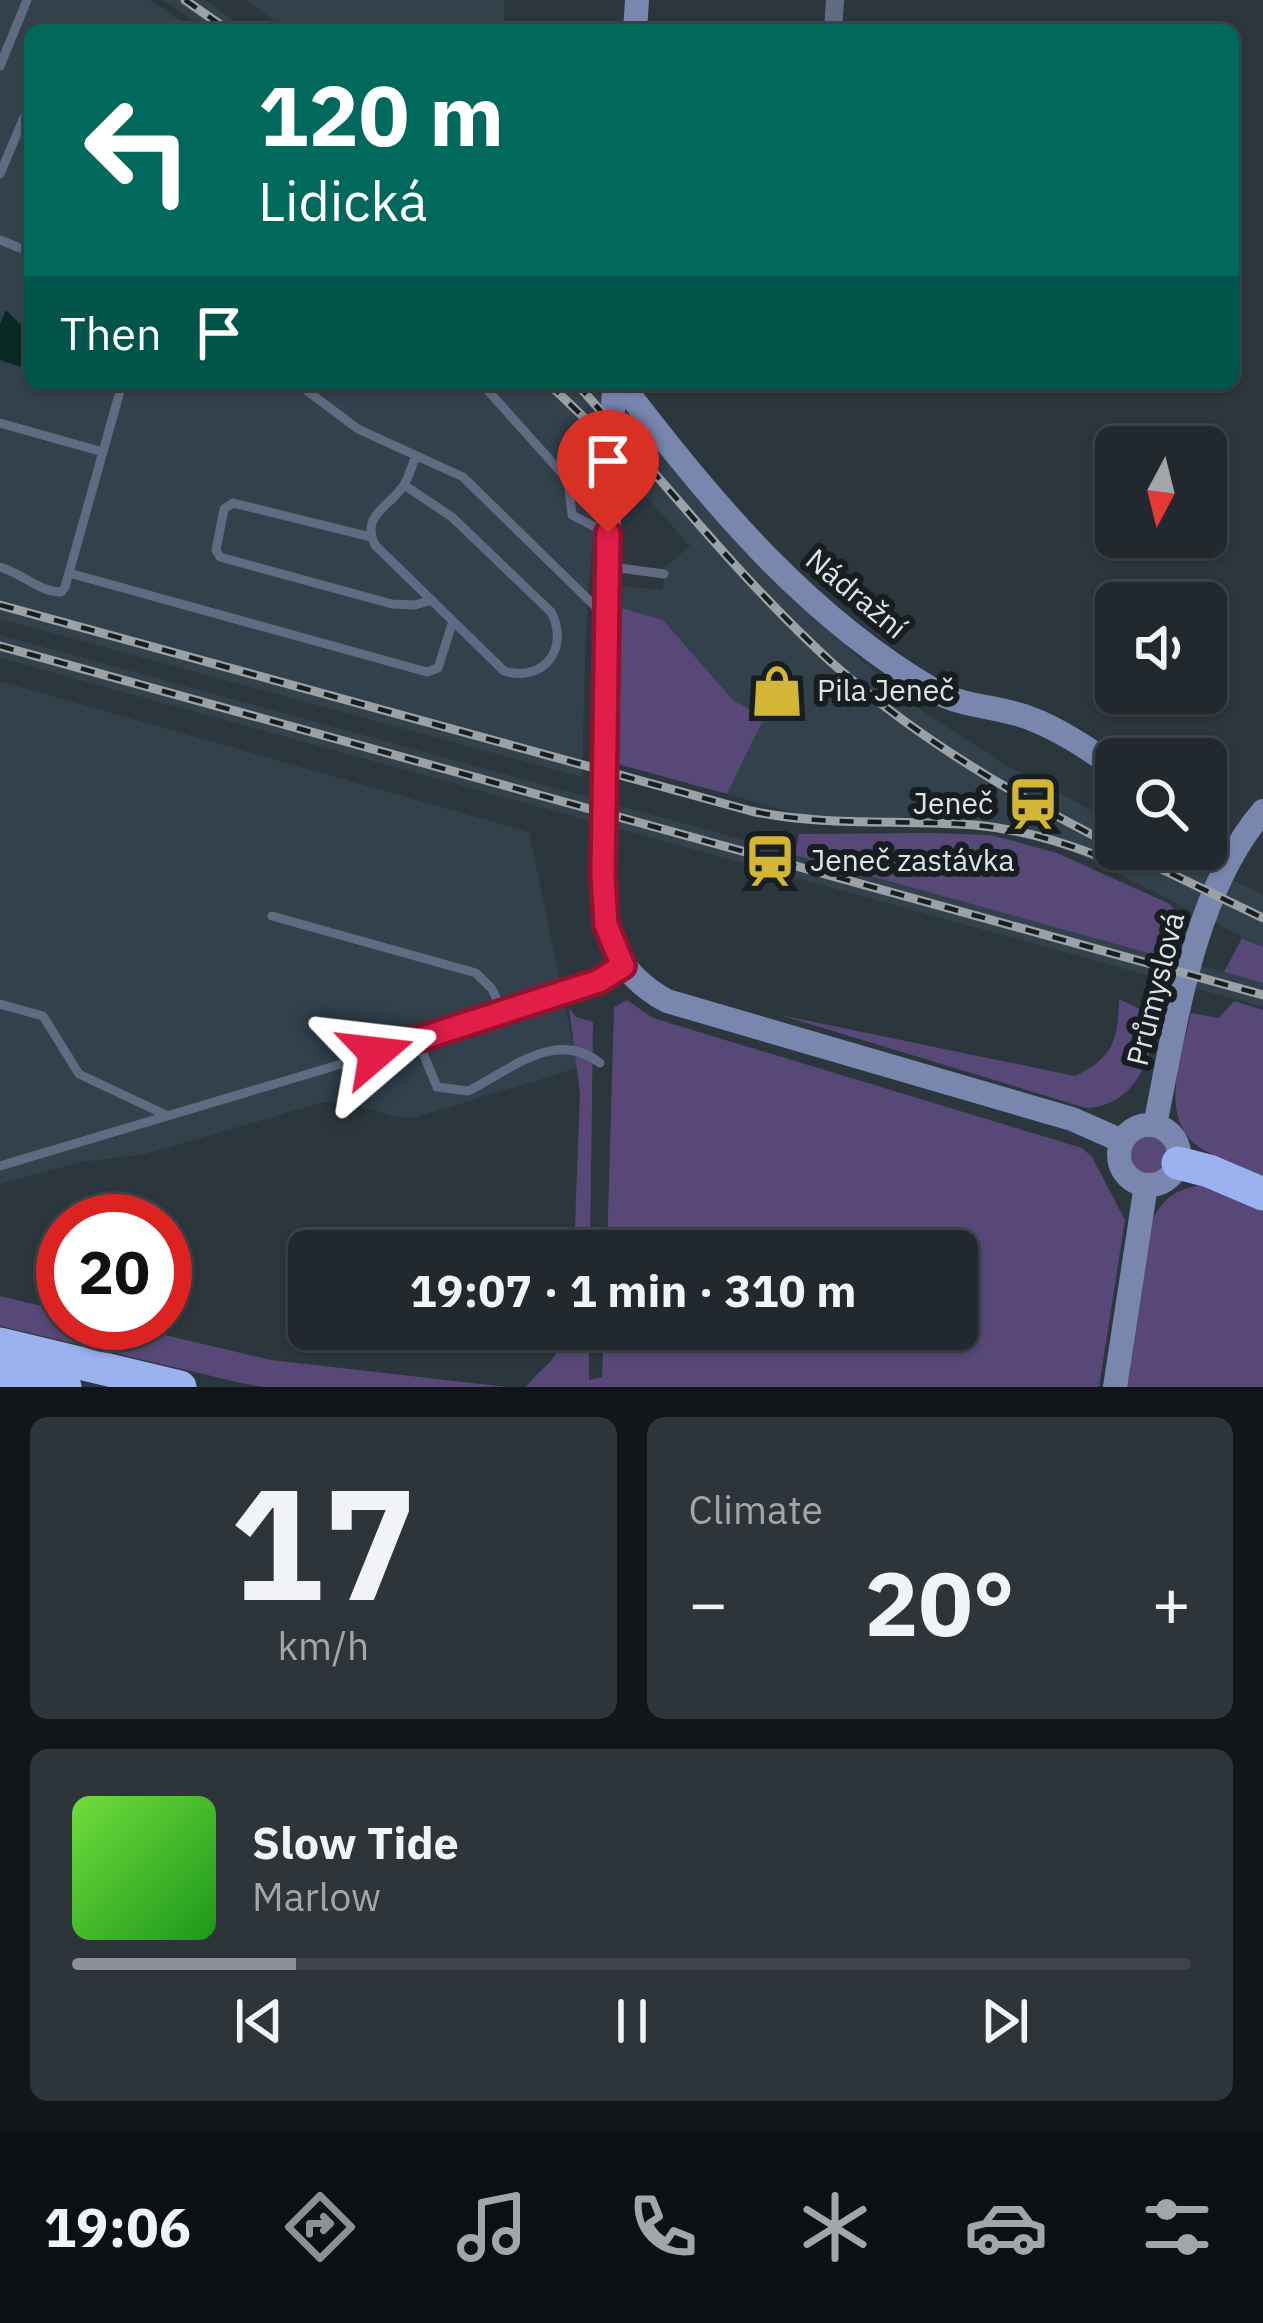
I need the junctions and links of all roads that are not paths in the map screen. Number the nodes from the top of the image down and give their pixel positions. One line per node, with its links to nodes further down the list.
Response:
1 (27, 0): 2 (lane)
2 (0, 66)
3 (24, 117): 4 (lane)
4 (0, 174)
5 (120, 390): 11 (lane)
6 (306, 390): 12 (lane)
7 (487, 390): 14 (lane)
8 (614, 390): 14 (street)
9 (622, 390): 23 (street, Nádražní)
10 (0, 423): 11 (lane)
11 (103, 452): 18 (lane)
12 (416, 456): 13 (lane); 21 (lane)
13 (404, 485): 15 (lane); 22 (lane)
14 (608, 533): 16 (street)
15 (370, 537): 20 (lane); 20 (lane)
16 (607, 566): 19 (lane); 21 (street)
17 (0, 567): 18 (lane)
18 (69, 573): 22 (lane)
19 (664, 574)
20 (432, 600): 22 (lane)
21 (606, 617): 26 (street)
22 (453, 621)
23 (1095, 756)
24 (1263, 811): 32 (street, Průmyslová)
25 (272, 916): 28 (lane)
26 (623, 966): 28 (lane); 33 (street)
27 (0, 1004): 31 (lane)
28 (503, 1013): 29 (lane)
29 (418, 1041): 30 (lane); 31 (lane)
30 (600, 1063)
31 (168, 1116): 35 (lane)
32 (1155, 1125): 33 (street); 34 (street)
33 (1122, 1141): 36 (street)
34 (1178, 1163): 36 (street); 37 (highway)
35 (0, 1166)
36 (1146, 1185): 42 (street)
37 (1263, 1194)
38 (0, 1344): 41 (highway)
39 (0, 1371): 40 (highway)
40 (65, 1387)
41 (180, 1387)
42 (1115, 1387)

